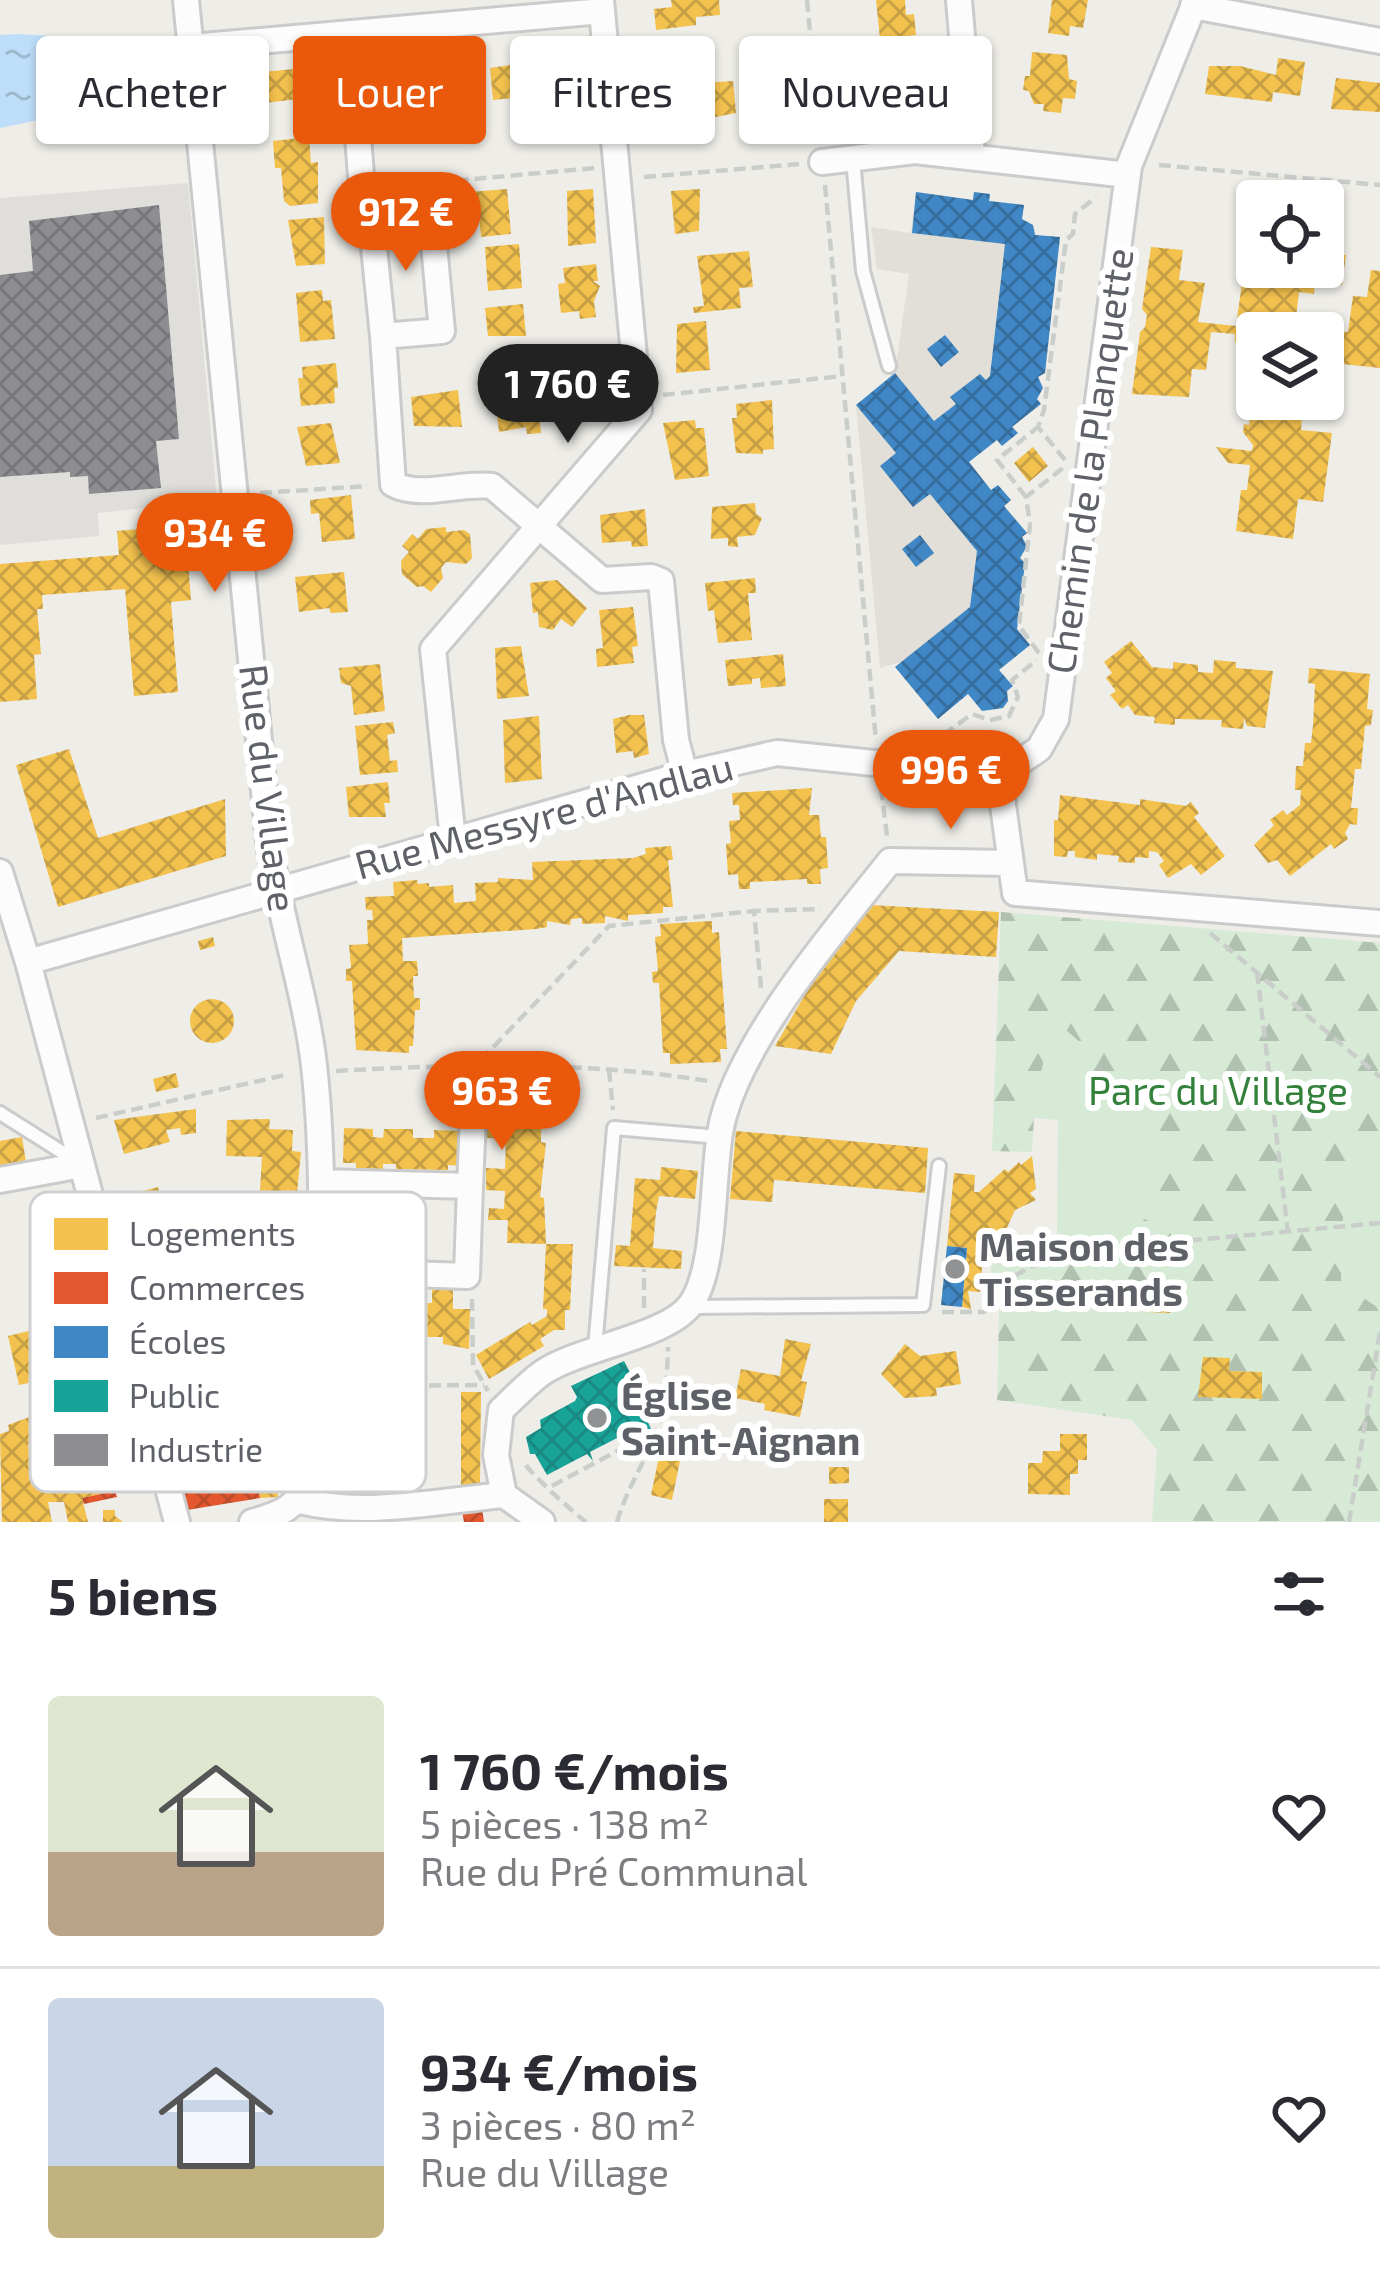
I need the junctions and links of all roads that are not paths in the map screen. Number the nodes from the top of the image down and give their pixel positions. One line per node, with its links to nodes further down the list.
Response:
1 (186, 0): 6 (street, Rue du Village)
2 (958, 0): 10 (street)
3 (1194, 3): 8 (street); 13 (street, Chemin de la Planquette)
4 (602, 5): 5 (street); 17 (street)
5 (350, 33): 7 (street); 14 (street)
6 (190, 36)
7 (269, 40)
8 (1380, 41)
9 (201, 144): 23 (street, Rue du Village)
10 (972, 155): 11 (street); 13 (street)
11 (853, 158): 12 (street); 16 (lane)
12 (822, 162)
13 (1124, 168): 19 (street, Chemin de la Planquette)
14 (371, 218): 15 (street); 15 (street)
15 (383, 335): 17 (street)
16 (889, 366)
17 (537, 528): 18 (street); 20 (street)
18 (685, 774): 19 (street, Rue Messyre d'Andlau); 20 (street, Rue Messyre d'Andlau)
19 (999, 776): 21 (street)
20 (453, 840): 23 (street, Rue Messyre d'Andlau)
21 (1011, 863): 24 (street); 28 (street)
22 (0, 872): 25 (street)
23 (276, 891): 25 (street, Rue Messyre d'Andlau); 32 (street, Rue du Village)
24 (1380, 923)
25 (28, 962): 29 (street)
26 (0, 1113): 29 (lane)
27 (473, 1118): 33 (street)
28 (721, 1137): 37 (street); 38 (lane)
29 (82, 1165): 31 (street); 34 (street)
30 (939, 1166): 37 (lane)
31 (0, 1180)
32 (321, 1182): 33 (street); 35 (street, Rue du Village)
33 (470, 1186): 36 (street)
34 (89, 1192)
35 (321, 1192)
36 (426, 1275)
37 (680, 1315): 38 (street)
38 (595, 1348): 41 (street)
39 (169, 1492): 43 (street)
40 (304, 1492): 42 (street, Rue du Village)
41 (504, 1495): 42 (street); 45 (street)
42 (300, 1501): 44 (street)
43 (177, 1522)
44 (252, 1522)
45 (542, 1522)

